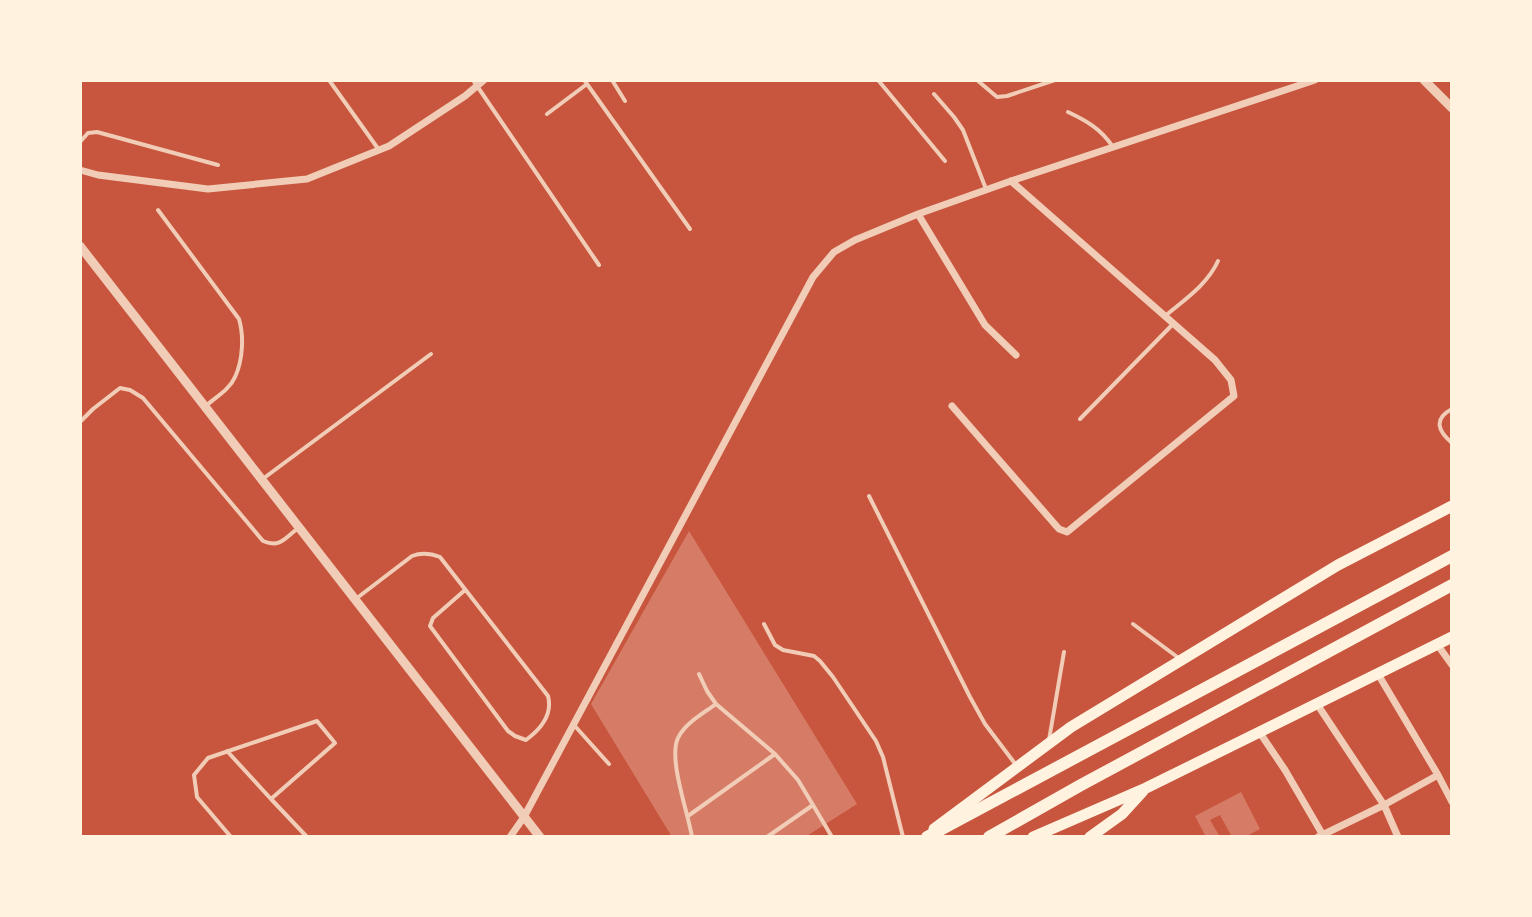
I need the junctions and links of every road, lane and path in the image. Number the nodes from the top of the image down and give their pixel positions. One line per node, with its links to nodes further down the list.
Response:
1 (329, 80): 18 (lane)
2 (484, 80): 10 (street)
3 (612, 80): 12 (lane)
4 (878, 80): 19 (lane)
5 (977, 80): 6 (lane)
6 (1055, 80)
7 (1315, 80): 17 (street)
8 (1424, 80): 13 (street)
9 (586, 82): 15 (lane); 26 (lane)
10 (475, 83): 18 (street); 29 (lane)
11 (934, 94): 23 (lane)
12 (625, 101)
13 (1452, 108)
14 (1068, 112): 17 (lane)
15 (547, 114)
16 (80, 142): 20 (lane)
17 (1113, 147): 22 (street)
18 (379, 150): 21 (street)
19 (945, 161)
20 (218, 165)
21 (80, 170)
22 (1011, 181): 23 (street); 30 (street)
23 (986, 189): 25 (street)
24 (158, 210): 34 (lane)
25 (918, 214): 33 (street); 59 (street)
26 (690, 229)
27 (80, 246): 34 (street)
28 (1218, 261): 30 (lane)
29 (599, 265)
30 (1165, 316): 31 (street)
31 (1173, 324): 35 (street); 37 (lane)
32 (431, 354): 40 (lane)
33 (1016, 355)
34 (205, 406): 40 (street)
35 (952, 406)
36 (1452, 409): 39 (lane)
37 (1080, 419)
38 (80, 422): 43 (lane)
39 (1452, 443)
40 (262, 480): 43 (street)
41 (869, 496): 65 (lane)
42 (1452, 506): 53 (main road)
43 (299, 528): 47 (street)
44 (1452, 556): 83 (highway)
45 (1452, 585): 84 (highway)
46 (465, 590): 46 (lane); 47 (lane)
47 (355, 600): 73 (street)
48 (764, 624): 82 (lane)
49 (1133, 624): 53 (lane)
50 (1452, 637): 51 (main road)
51 (1437, 644): 54 (street); 56 (main road)
52 (1064, 652): 61 (lane)
53 (1182, 660): 61 (main road)
54 (1452, 665)
55 (699, 674): 57 (lane)
56 (1378, 674): 58 (main road); 66 (street)
57 (716, 704): 63 (lane); 72 (lane)
58 (1317, 704): 60 (main road); 71 (street)
59 (574, 725): 64 (lane); 73 (street)
60 (1260, 733): 67 (main road); 74 (street)
61 (1049, 743): 65 (main road)
62 (227, 751): 68 (lane); 68 (lane); 75 (lane)
63 (775, 754): 70 (lane); 72 (lane)
64 (609, 764)
65 (1018, 766): 83 (main road)
66 (1438, 775): 69 (street); 71 (street)
67 (1146, 788): 85 (main road); 86 (main road)
68 (271, 799): 76 (lane)
69 (1452, 800)
70 (813, 805): 80 (lane); 81 (lane)
71 (1384, 805): 74 (street); 87 (street)
72 (688, 816): 79 (lane)
73 (524, 817): 77 (street); 78 (street)
74 (1321, 836)
75 (231, 837)
76 (307, 837)
77 (510, 837)
78 (540, 837)
79 (692, 837)
80 (767, 837)
81 (832, 837)
82 (903, 837)
83 (924, 837)
84 (989, 837)
85 (1033, 837)
86 (1090, 837)
87 (1398, 837)

